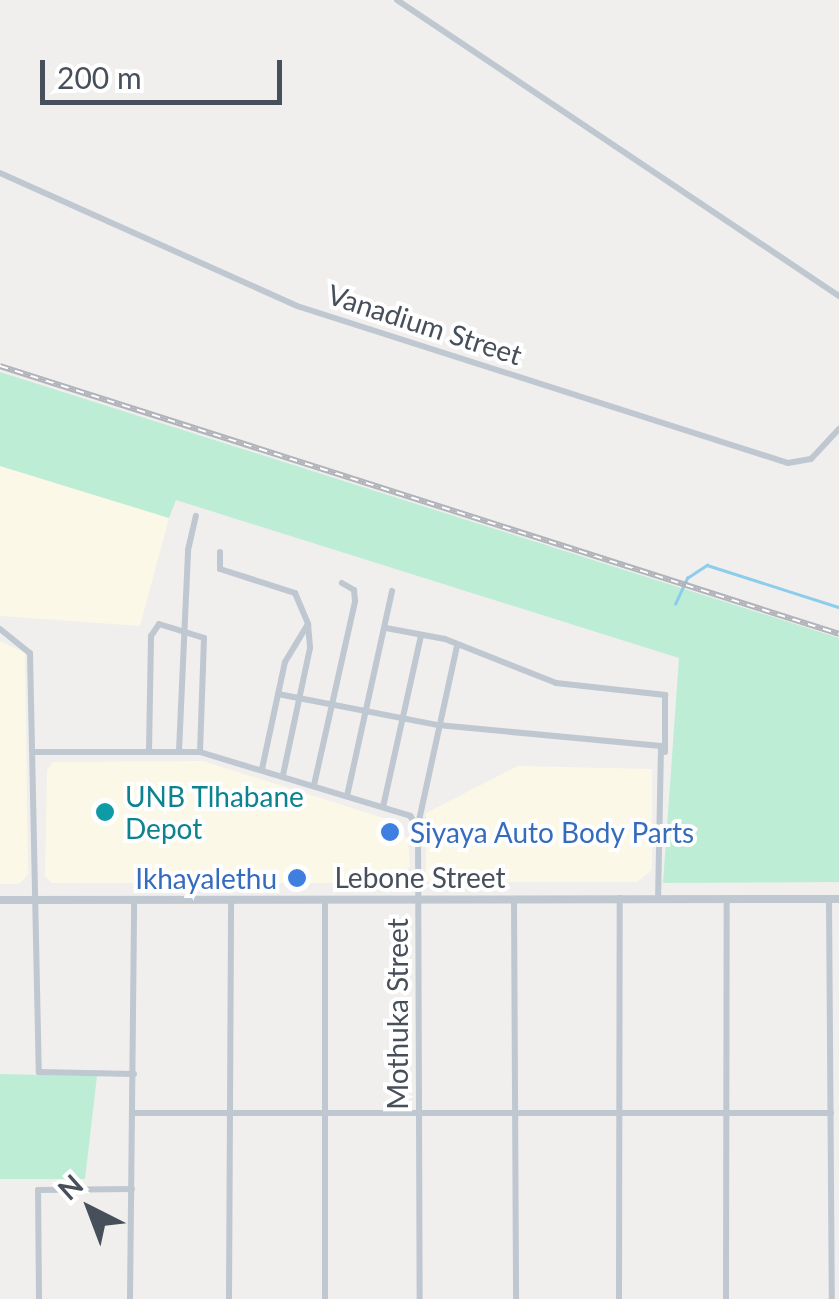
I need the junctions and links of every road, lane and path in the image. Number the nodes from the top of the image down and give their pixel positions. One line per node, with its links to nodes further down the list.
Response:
1 (396, 0): 3 (street)
2 (0, 174): 4 (street, Vanadium Street)
3 (839, 296)
4 (839, 428)
5 (196, 516): 12 (street)
6 (220, 552): 9 (street)
7 (342, 583): 17 (street)
8 (392, 591): 11 (street)
9 (308, 624): 15 (street); 16 (street)
10 (0, 628): 23 (street)
11 (386, 628): 13 (street); 18 (street)
12 (183, 630): 21 (street); 22 (street); 24 (street)
13 (421, 635): 14 (street); 19 (street)
14 (456, 646): 20 (street, Mothuka Street); 25 (street)
15 (278, 694): 16 (street); 26 (street)
16 (301, 698): 17 (street); 27 (street)
17 (336, 705): 18 (street); 28 (street)
18 (369, 711): 19 (street); 29 (street)
19 (403, 717): 20 (street); 30 (street)
20 (438, 724): 25 (street); 31 (street, Mothuka Street)
21 (150, 751): 22 (street); 23 (street)
22 (179, 751): 24 (street)
23 (36, 752): 42 (street)
24 (200, 752): 26 (street)
25 (665, 754): 38 (street)
26 (262, 769): 27 (street)
27 (283, 775): 28 (street)
28 (314, 785): 29 (street)
29 (347, 796): 30 (street)
30 (383, 807): 31 (street)
31 (418, 826): 41 (street, Mothuka Street)
32 (620, 898): 37 (street, Lebone Street); 38 (street, Lebone Street); 45 (street)
33 (727, 898): 38 (street, Lebone Street); 39 (street, Lebone Street); 46 (street)
34 (134, 899): 35 (street, Lebone Street); 42 (street, Lebone Street); 43 (street)
35 (231, 899): 36 (street, Lebone Street); 51 (street)
36 (325, 899): 41 (street, Lebone Street); 47 (street)
37 (514, 899): 41 (street, Lebone Street); 44 (street)
38 (658, 899)
39 (834, 899): 49 (street)
40 (0, 900): 42 (street, Lebone Street)
41 (419, 900): 48 (street, Mothuka Street)
42 (40, 901): 43 (street)
43 (134, 1074): 50 (street)
44 (514, 1112): 45 (street); 48 (street); 58 (street)
45 (620, 1112): 46 (street); 59 (street)
46 (726, 1112): 49 (street); 60 (street)
47 (323, 1113): 48 (street); 51 (street); 56 (street)
48 (419, 1113): 57 (street, Mothuka Street)
49 (831, 1113): 61 (street)
50 (133, 1114): 51 (street); 52 (street)
51 (228, 1114): 55 (street)
52 (133, 1189): 53 (street); 54 (street)
53 (39, 1299)
54 (130, 1299)
55 (229, 1299)
56 (325, 1299)
57 (420, 1299)
58 (516, 1299)
59 (619, 1299)
60 (726, 1299)
61 (832, 1299)

